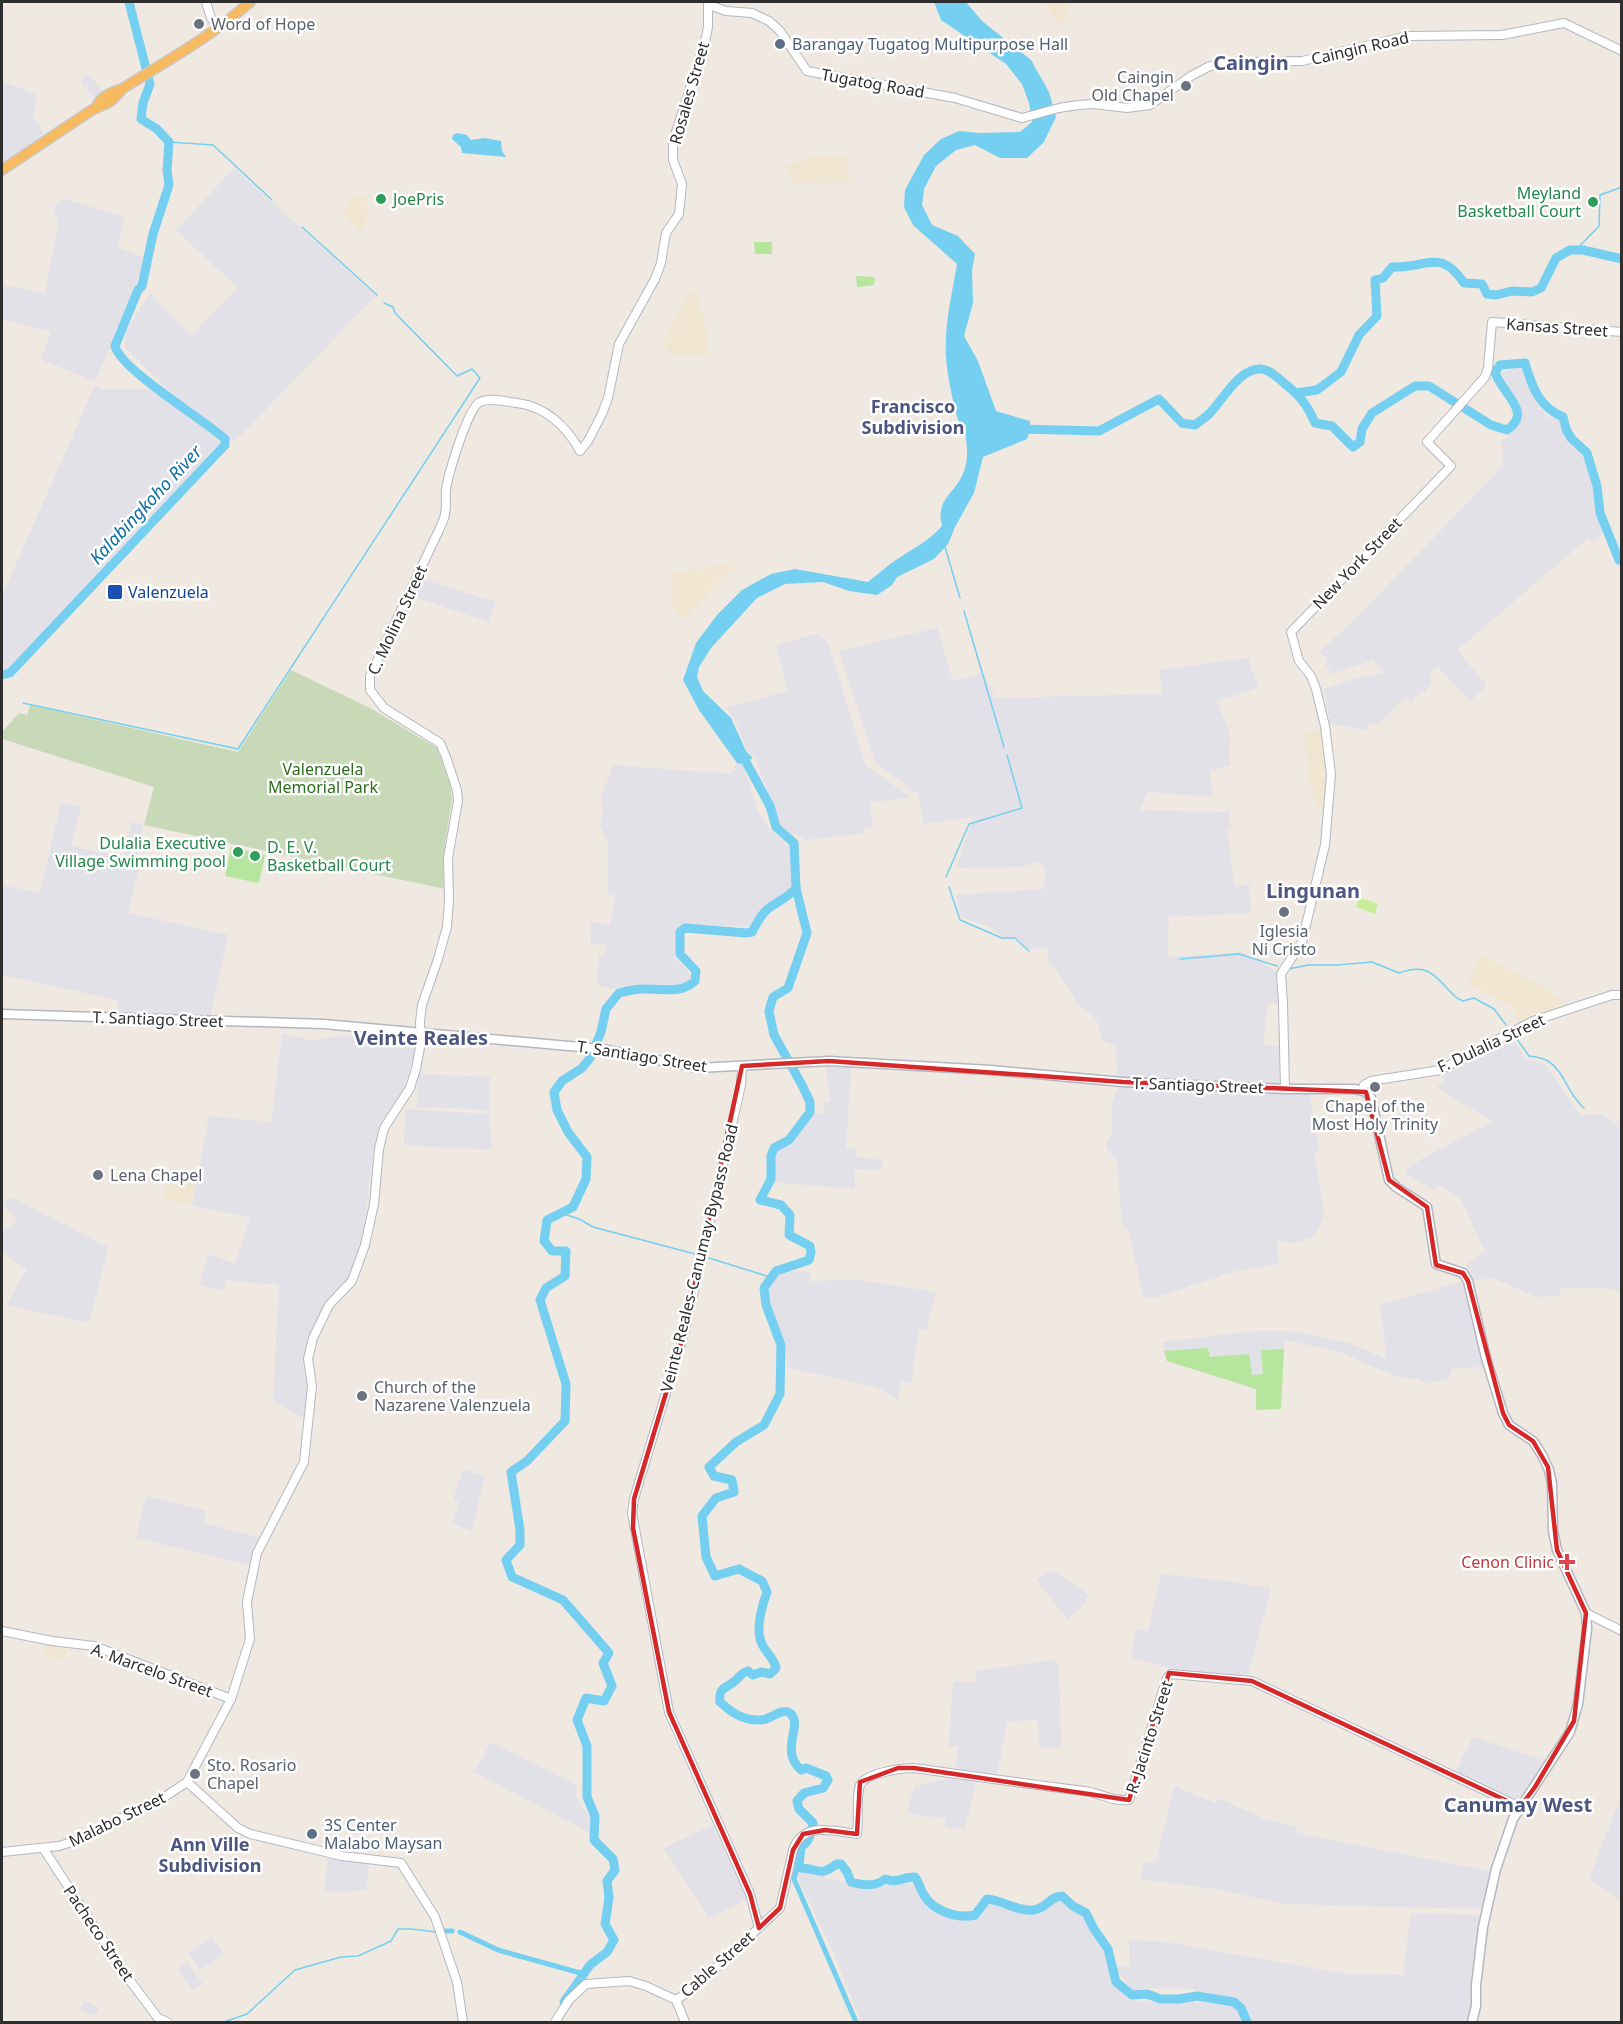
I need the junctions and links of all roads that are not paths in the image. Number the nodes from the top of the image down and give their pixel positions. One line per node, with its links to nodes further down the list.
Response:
1 (206, 2): 4 (street)
2 (250, 2): 4 (highway)
3 (709, 3): 6 (street, Tugatog Road); 9 (street, Rosales Street)
4 (218, 28): 7 (highway)
5 (1622, 51): 6 (street, Caingin Road)
6 (1027, 117)
7 (2, 170)
8 (1622, 332): 10 (street, Kansas Street)
9 (580, 451): 13 (street, C. Molina Street)
10 (1451, 466): 15 (street, New York Street)
11 (1622, 995): 16 (street, F. Dulalia Street)
12 (2, 1014): 13 (main road, T. Santiago Street)
13 (421, 1033): 14 (main road, T. Santiago Street); 20 (street, C. Molina Street)
14 (742, 1066): 15 (main road, T. Santiago Street); 25 (street, Veinte Reales-Canumay Bypass Road)
15 (1285, 1089): 16 (main road, T. Santiago Street)
16 (1362, 1090): 17 (main road)
17 (1587, 1613): 19 (street); 22 (main road)
18 (2, 1631): 20 (street, A. Marcelo Street)
19 (1622, 1631)
20 (231, 1699): 21 (street, C. Molina Street)
21 (187, 1782): 23 (street, Malabo Street); 28 (street)
22 (1520, 1807): 25 (street, R. Jacinto Street); 31 (main road)
23 (43, 1848): 24 (street, Malabo Street); 27 (street, Pacheco Street)
24 (2, 1852)
25 (759, 1928): 26 (street, Cable Street)
26 (676, 2000): 29 (street); 30 (street)
27 (167, 2022)
28 (463, 2022)
29 (555, 2022)
30 (686, 2022)
31 (1472, 2022)

